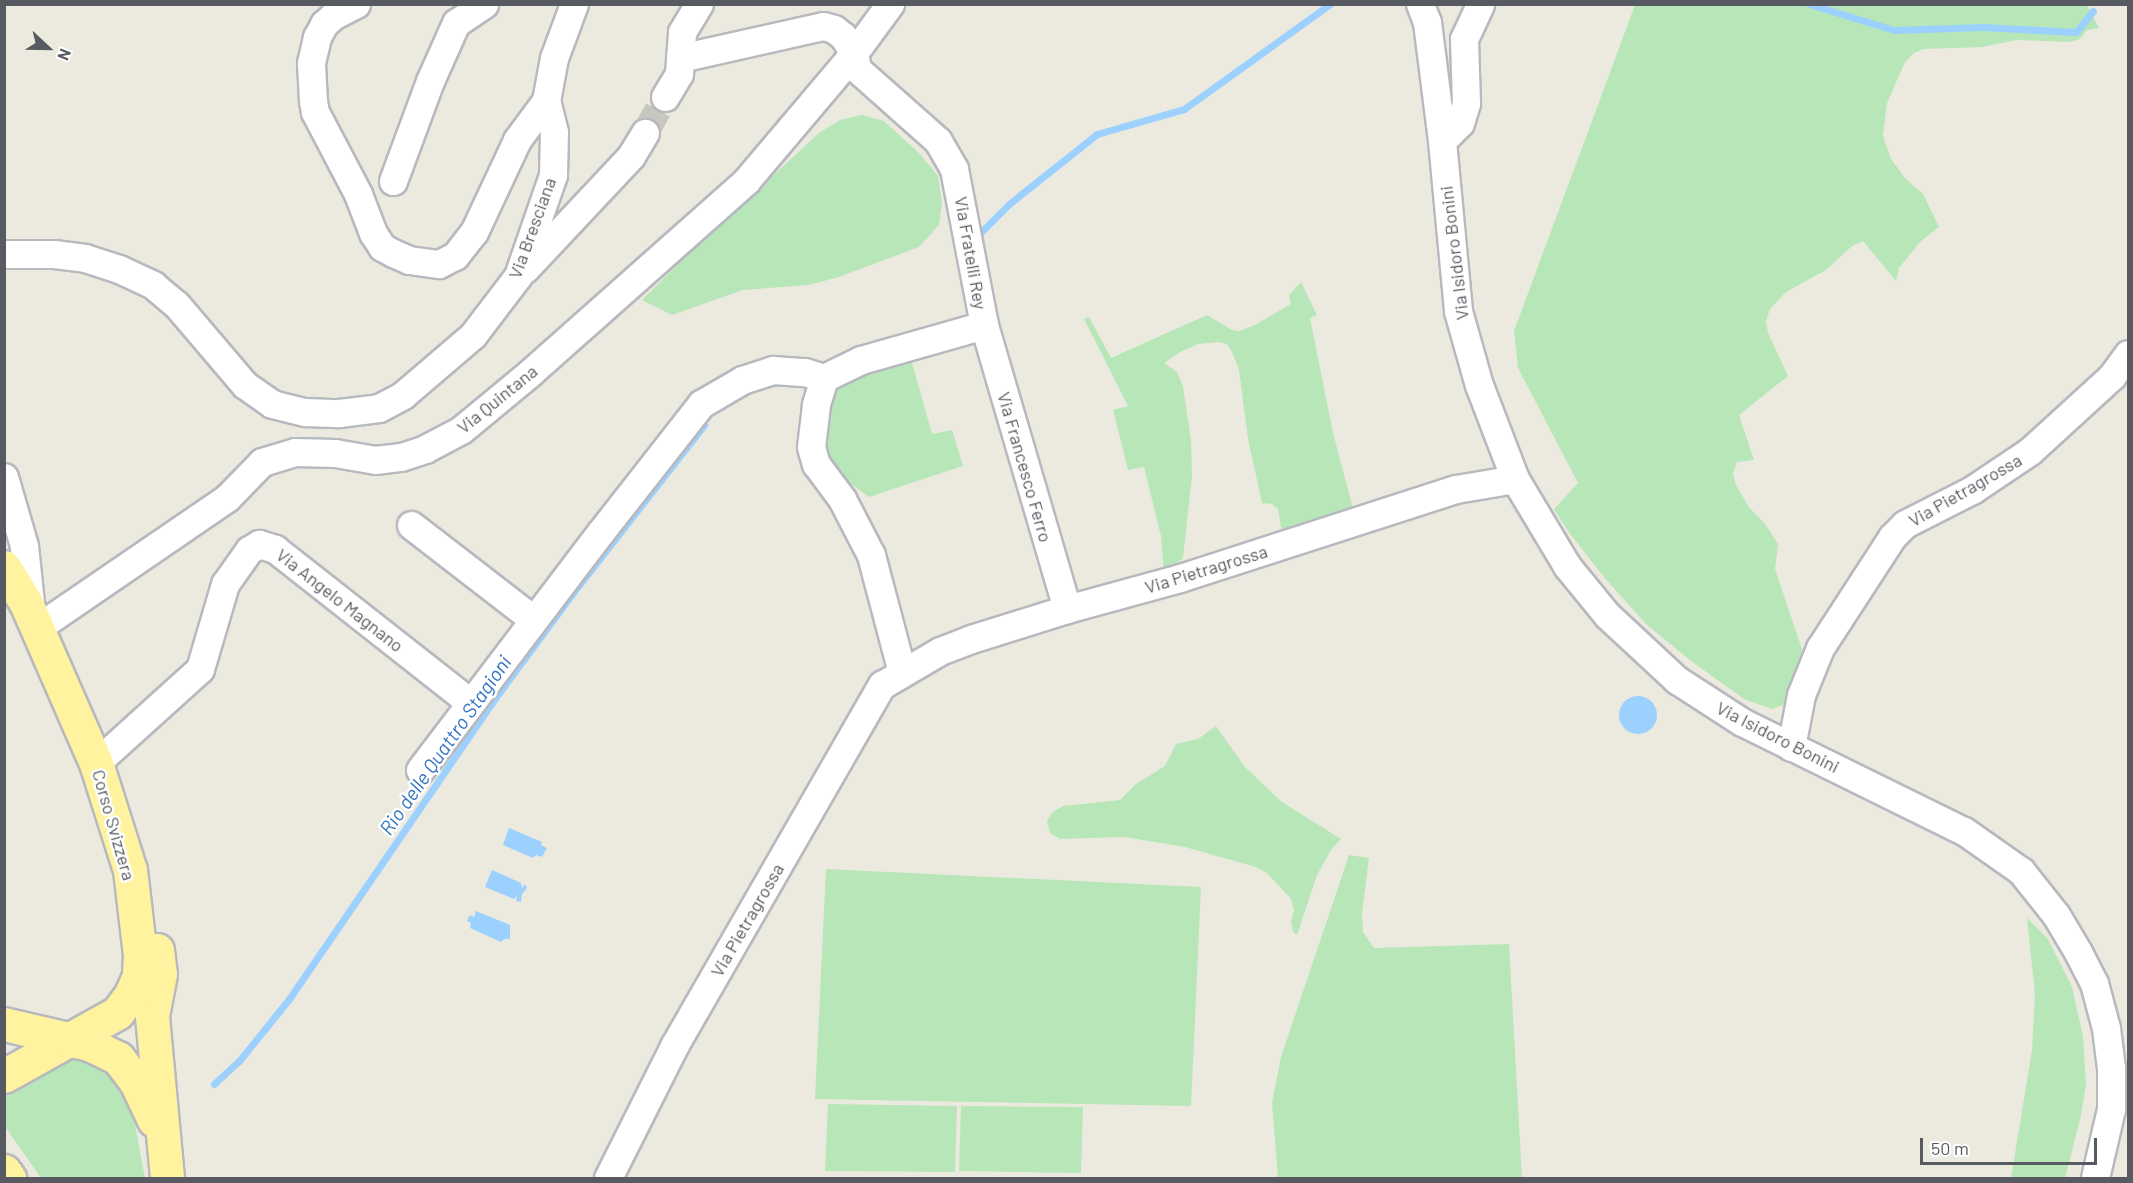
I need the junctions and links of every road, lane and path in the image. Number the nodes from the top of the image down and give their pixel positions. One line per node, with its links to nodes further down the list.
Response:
1 (356, 4): 11 (street)
2 (484, 4): 14 (street)
3 (574, 4): 11 (street, Via Bresciana)
4 (699, 4): 9 (street)
5 (890, 4): 8 (street)
6 (1420, 4): 13 (street, Via Isidoro Bonini)
7 (1479, 4): 13 (street)
8 (854, 53): 9 (street, Via Fratelli Rey); 17 (street, Via Fratelli Rey); 26 (street, Via Quintana)
9 (680, 57): 10 (street)
10 (665, 97)
11 (546, 101): 16 (street, Via Bresciana)
12 (645, 133): 16 (street)
13 (1442, 141): 21 (street, Via Isidoro Bonini)
14 (393, 181)
15 (8, 252): 16 (street, Via Bresciana)
16 (518, 276)
17 (984, 325): 19 (street, Via Fratelli Rey); 24 (street, Via Francesco Ferro)
18 (2128, 354): 29 (street, Via Pietragrossa)
19 (824, 378): 25 (street); 27 (street)
20 (4, 477): 26 (street)
21 (1515, 479): 24 (street, Via Pietragrossa); 29 (street, Via Isidoro Bonini)
22 (411, 525): 25 (street)
23 (4, 567): 26 (main road, Corso Svizzera)
24 (1066, 609): 27 (street, Via Pietragrossa)
25 (534, 620): 28 (street)
26 (34, 622): 30 (main road, Corso Svizzera)
27 (902, 672): 38 (street, Via Pietragrossa)
28 (471, 703): 30 (street, Via Angelo Magnano); 31 (street)
29 (1791, 747): 39 (street, Via Isidoro Bonini)
30 (96, 763): 32 (main road, Corso Svizzera)
31 (420, 770)
32 (130, 870): 34 (main road, Corso Svizzera); 36 (main road)
33 (4, 1023): 34 (main road)
34 (68, 1038): 35 (main road, Corso Svizzera); 36 (main road)
35 (4, 1076)
36 (162, 1136): 37 (main road)
37 (167, 1179)
38 (609, 1179)
39 (2095, 1179)

